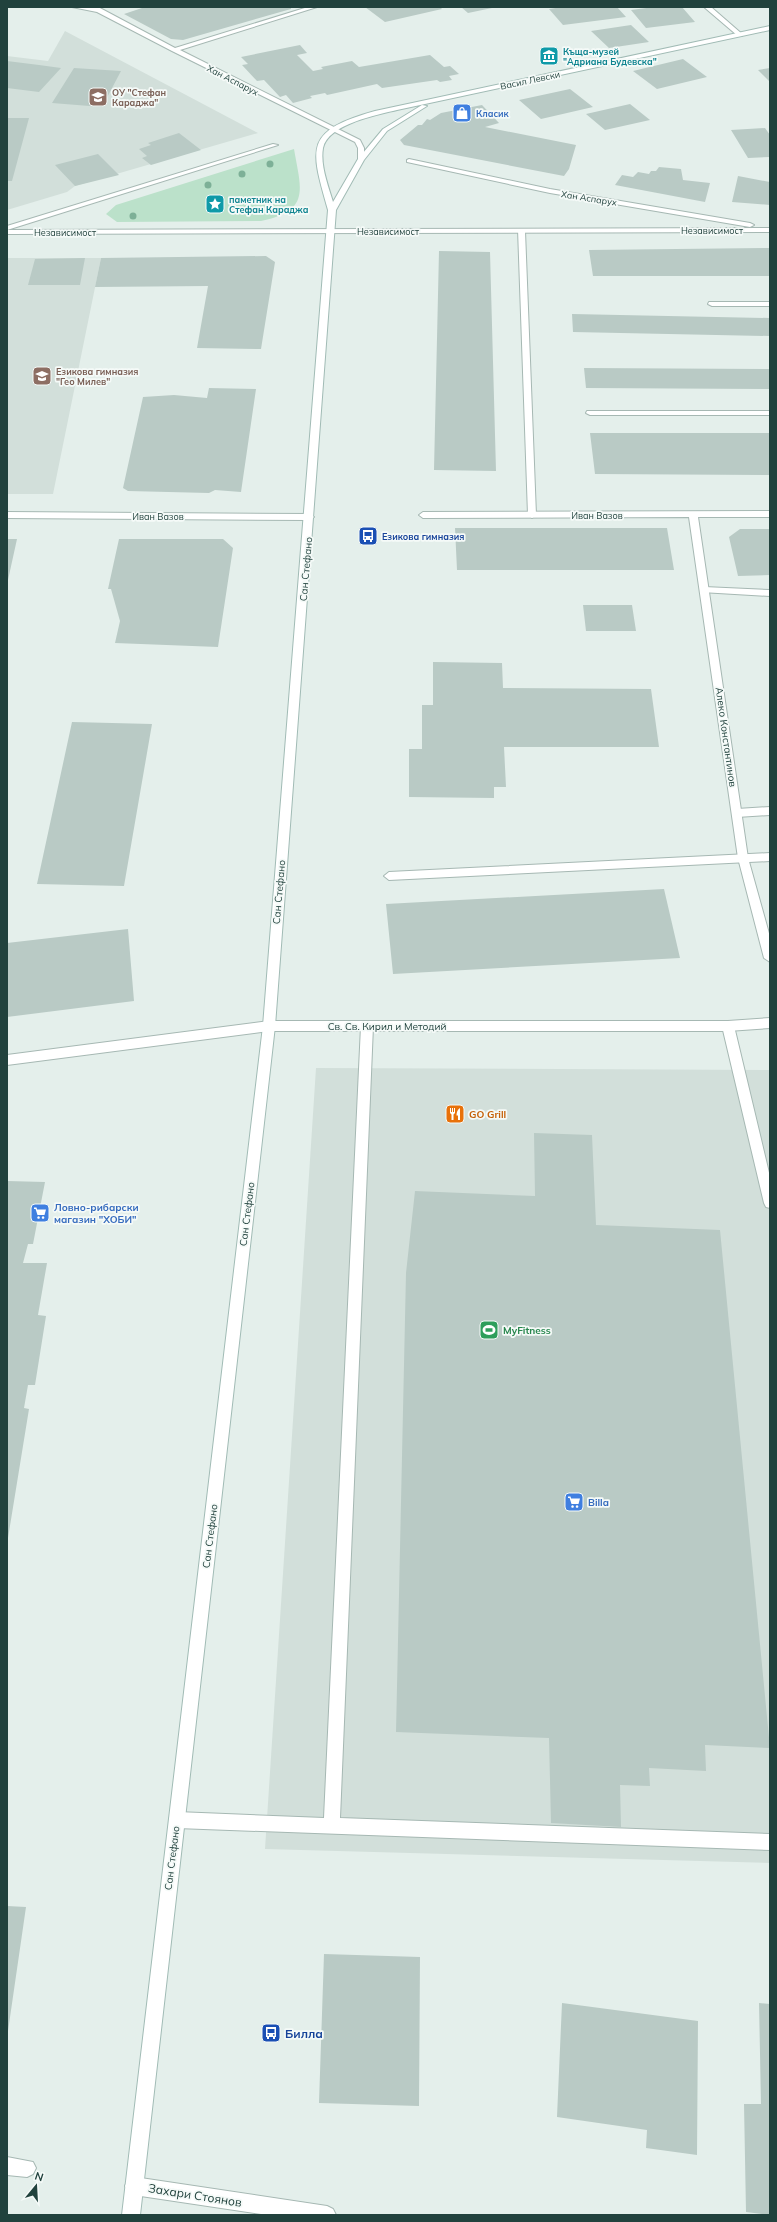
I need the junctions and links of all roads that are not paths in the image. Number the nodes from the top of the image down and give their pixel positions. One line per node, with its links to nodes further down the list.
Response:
1 (75, 7): 4 (street)
2 (314, 7): 7 (street)
3 (707, 7): 6 (street)
4 (96, 9): 7 (street, Хан Аспарух)
5 (770, 28): 6 (street, Васил Левски)
6 (740, 35): 8 (street, Васил Левски)
7 (174, 50): 9 (street, Хан Аспарух)
8 (431, 102): 9 (street, Васил Левски); 11 (street, Васил Левски)
9 (333, 130): 11 (street, Хан Аспарух); 13 (street, Сан Стефано)
10 (275, 145): 14 (street)
11 (361, 159): 13 (street, Сан Стефано)
12 (409, 161): 15 (street, Хан Аспарух)
13 (332, 210): 16 (street, Сан Стефано)
14 (7, 228)
15 (770, 229): 17 (street, Независимост)
16 (331, 231): 17 (street, Независимост); 18 (street, Независимост); 28 (street, Сан Стефано)
17 (521, 231): 26 (street)
18 (7, 232)
19 (712, 304): 20 (street)
20 (770, 304)
21 (590, 413): 22 (street)
22 (770, 413)
23 (693, 514): 24 (street, Иван Вазов); 26 (street, Иван Вазов); 29 (street, Алеко Константинов)
24 (770, 514)
25 (7, 515): 28 (street, Иван Вазов)
26 (532, 515): 27 (street, Иван Вазов)
27 (423, 516)
28 (310, 517): 38 (street, Сан Стефано)
29 (704, 590): 30 (street); 32 (street, Алеко Константинов)
30 (770, 594)
31 (770, 811): 32 (street)
32 (737, 813): 34 (street, Алеко Константинов)
33 (770, 856): 34 (street)
34 (743, 858): 35 (street); 36 (street, Алеко Константинов)
35 (389, 876)
36 (770, 958)
37 (770, 1023): 40 (street, Св. Св. Кирил и Методий)
38 (269, 1026): 39 (street, Св. Св. Кирил и Методий); 41 (street, Св. Св. Кирил и Методий); 43 (street, Сан Стефано)
39 (367, 1026): 40 (street, Св. Св. Кирил и Методий); 44 (street)
40 (728, 1026): 42 (street)
41 (7, 1060)
42 (770, 1203)
43 (177, 1820): 44 (street); 48 (street, Сан Стефано)
44 (332, 1825): 45 (street)
45 (770, 1842)
46 (7, 2166): 47 (street)
47 (27, 2168)
48 (134, 2186): 49 (street, Сан Стефано); 50 (street, Захари Стоянов)
49 (131, 2215)
50 (327, 2215)

